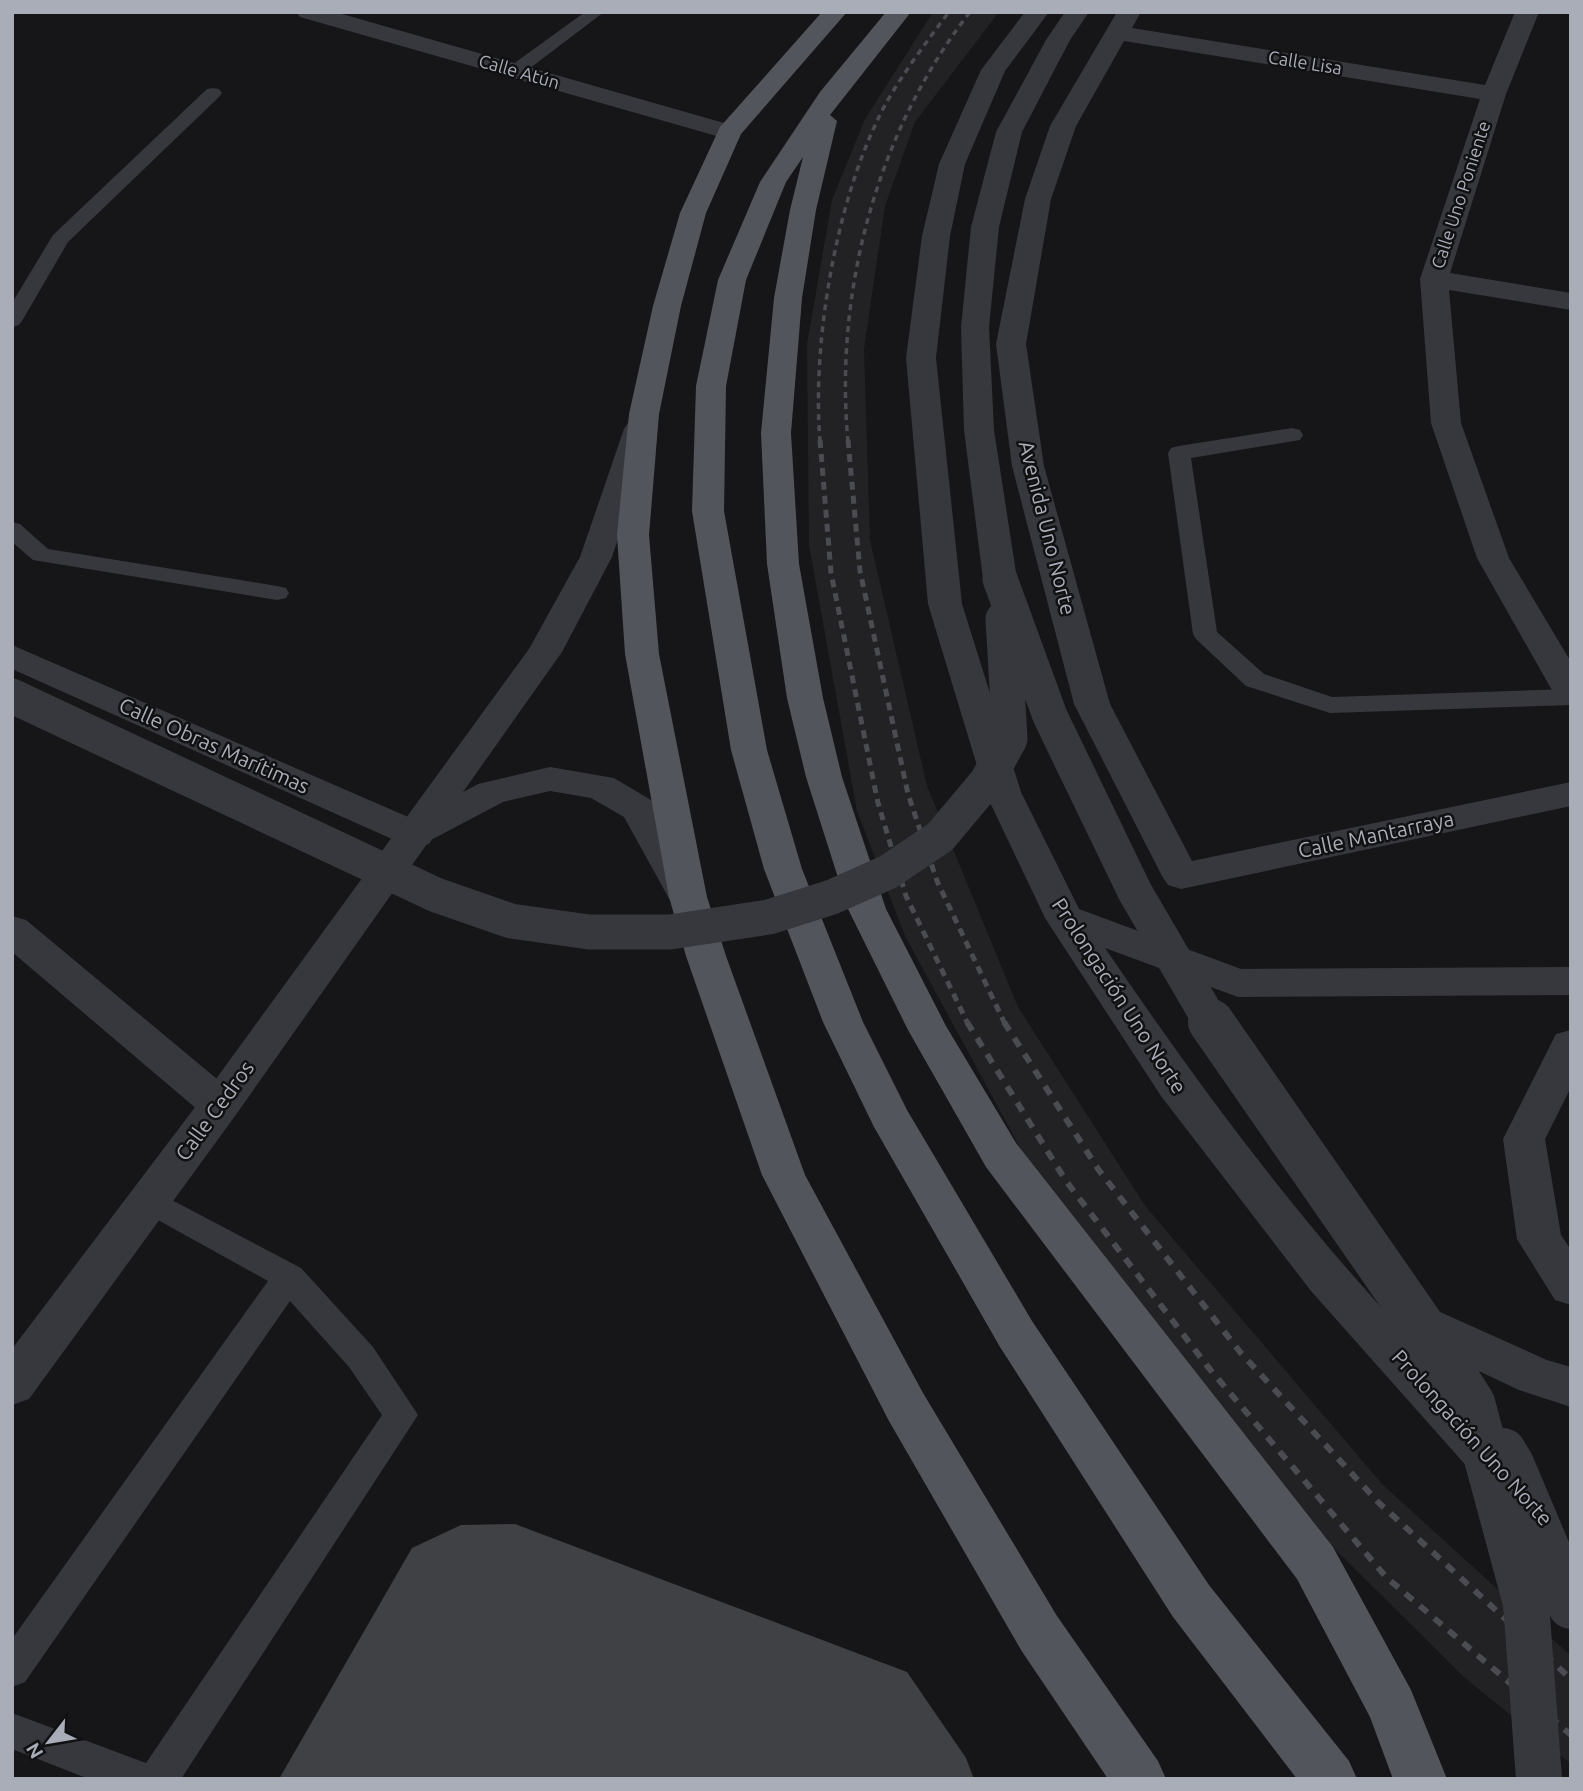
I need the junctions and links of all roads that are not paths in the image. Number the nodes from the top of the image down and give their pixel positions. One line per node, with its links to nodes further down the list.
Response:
1 (308, 12): 9 (street, Calle Atún)
2 (596, 12): 9 (lane)
3 (835, 12): 13 (main road)
4 (898, 12): 12 (main road)
5 (1037, 12): 29 (street, Prolongación Uno Norte)
6 (1077, 12): 20 (street)
7 (1527, 12): 11 (street, Calle Uno Poniente)
8 (1123, 23): 11 (street, Calle Lisa); 27 (street, Avenida Uno Norte)
9 (514, 71): 13 (street, Calle Atún)
10 (213, 93): 16 (lane)
11 (1494, 94): 14 (street, Calle Uno Poniente)
12 (830, 97): 48 (main road); 49 (main road)
13 (729, 132): 17 (main road)
14 (1434, 279): 15 (street); 23 (street, Calle Uno Poniente)
15 (1571, 302)
16 (12, 321)
17 (644, 414): 26 (street, Calle Cedros); 28 (main road)
18 (1292, 435): 23 (lane)
19 (12, 529): 21 (lane)
20 (1000, 579): 24 (street, bridge); 40 (street, bridge)
21 (277, 593)
22 (12, 656): 26 (street, Calle Obras Marítimas)
23 (1571, 694)
24 (12, 696)
25 (1571, 794): 27 (street, Calle Mantarraya)
26 (416, 835): 28 (street); 33 (street, Calle Cedros)
27 (1181, 876)
28 (688, 897): 47 (main road)
29 (1064, 918): 31 (street); 36 (street, Prolongación Uno Norte)
30 (12, 930): 33 (street)
31 (1571, 981)
32 (1571, 1045): 37 (street)
33 (220, 1105): 34 (street, Calle Cedros)
34 (149, 1200): 35 (lane); 38 (street, Calle Cedros)
35 (289, 1277): 43 (lane); 46 (lane)
36 (1327, 1278): 39 (street); 41 (street, Prolongación Uno Norte)
37 (1571, 1287)
38 (12, 1385)
39 (1571, 1387)
40 (1472, 1403): 42 (street, bridge); 50 (street, bridge)
41 (1571, 1548)
42 (1571, 1606)
43 (12, 1670)
44 (12, 1731): 45 (lane)
45 (139, 1779)
46 (158, 1779)
47 (1139, 1779)
48 (1330, 1779)
49 (1420, 1779)
50 (1539, 1779)

